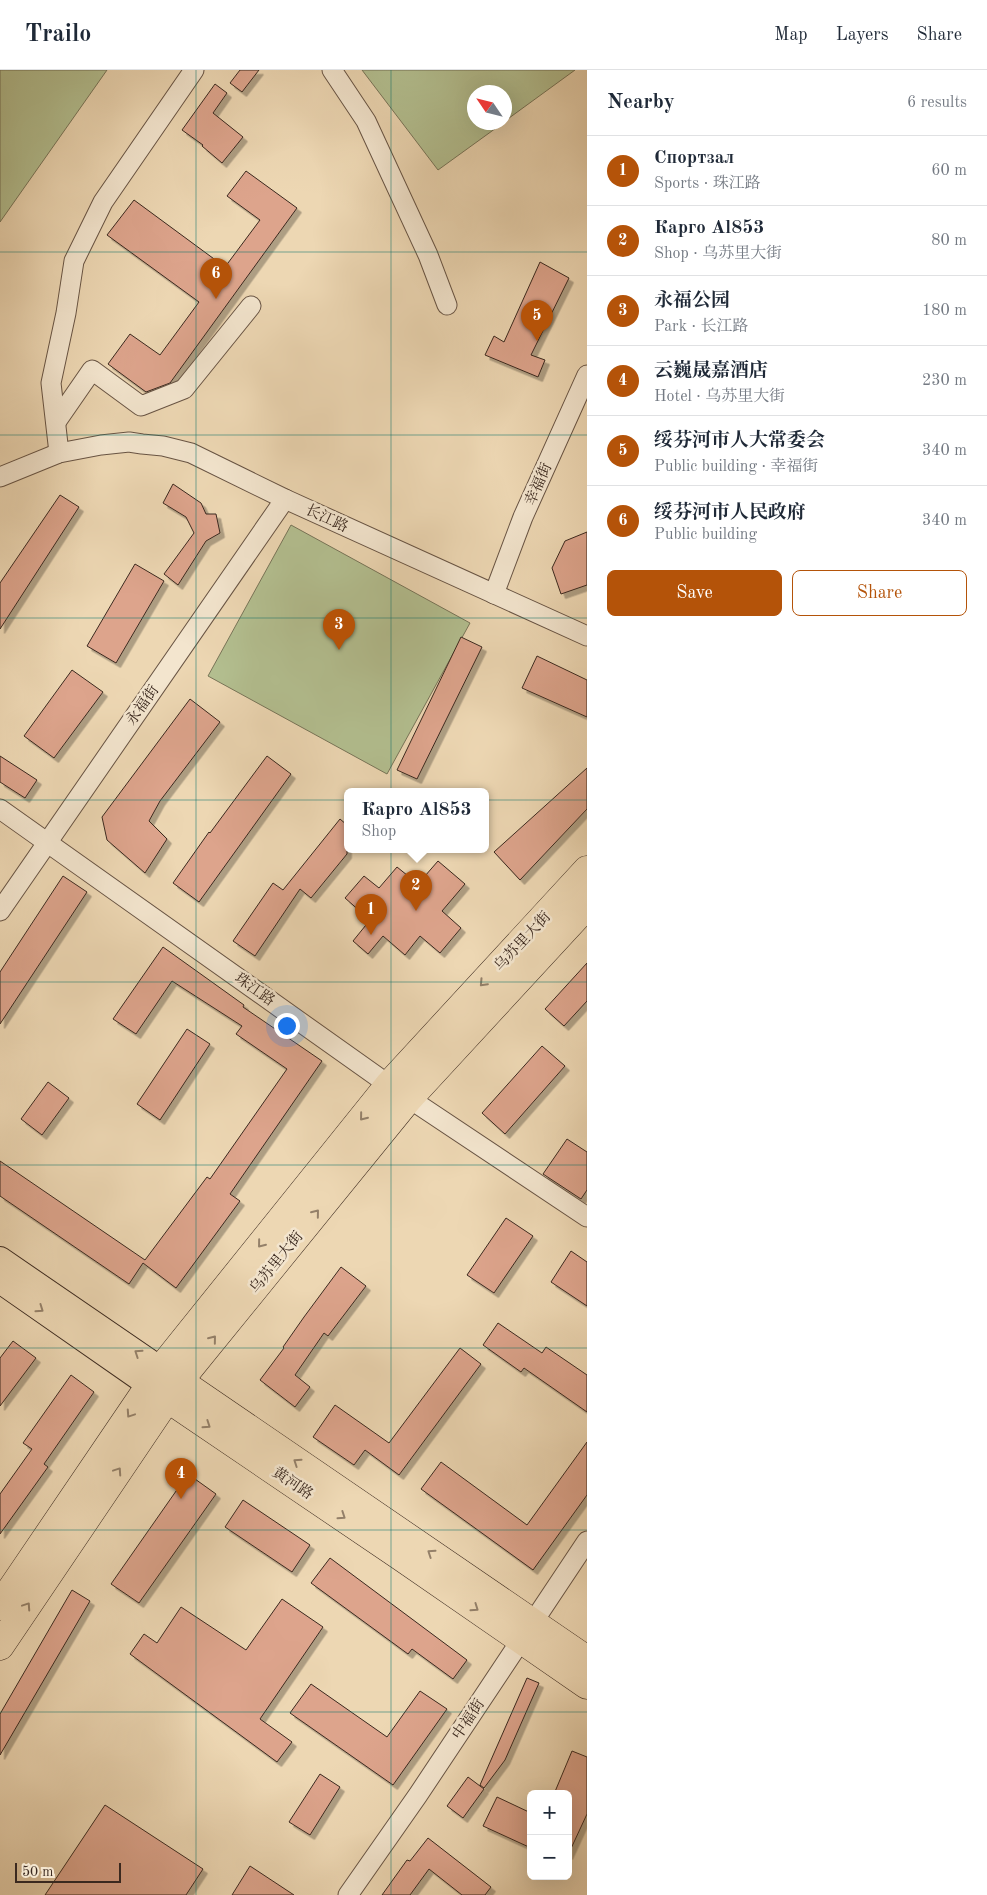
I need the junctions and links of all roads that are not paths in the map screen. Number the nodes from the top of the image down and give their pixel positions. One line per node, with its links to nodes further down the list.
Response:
1 (194, 70): 6 (street)
2 (332, 70): 3 (street)
3 (447, 305)
4 (251, 306): 6 (street)
5 (587, 375): 10 (street, 幸福街)
6 (56, 422): 7 (street)
7 (59, 453): 8 (street, 长江路); 9 (street, 长江路)
8 (0, 476)
9 (285, 499): 10 (street, 长江路); 13 (street, 永福街)
10 (494, 594): 11 (street, 长江路)
11 (587, 636)
12 (0, 809): 13 (street, 珠江路)
13 (48, 842): 16 (street, 永福街); 17 (street, 珠江路)
14 (587, 870): 17 (highway, 乌苏里大街, one-way to 17)
15 (587, 904): 17 (highway, 乌苏里大街)
16 (0, 911)
17 (399, 1092): 18 (street, 珠江路); 21 (highway, 乌苏里大街)
18 (587, 1216)
19 (0, 1259): 21 (main road, 黄河路, one-way to 19)
20 (0, 1282): 21 (main road, 黄河路, one-way to 21)
21 (164, 1383): 23 (highway, 乌苏里大街, one-way to 23); 24 (highway, 黄河路); 25 (highway, 乌苏里大街, one-way to 21)
22 (587, 1541): 24 (street, 中福街)
23 (0, 1606)
24 (527, 1631): 26 (highway, 黄河路); 27 (highway, 黄河路); 28 (street, 中福街)
25 (0, 1646)
26 (587, 1660)
27 (587, 1685)
28 (348, 1895)

